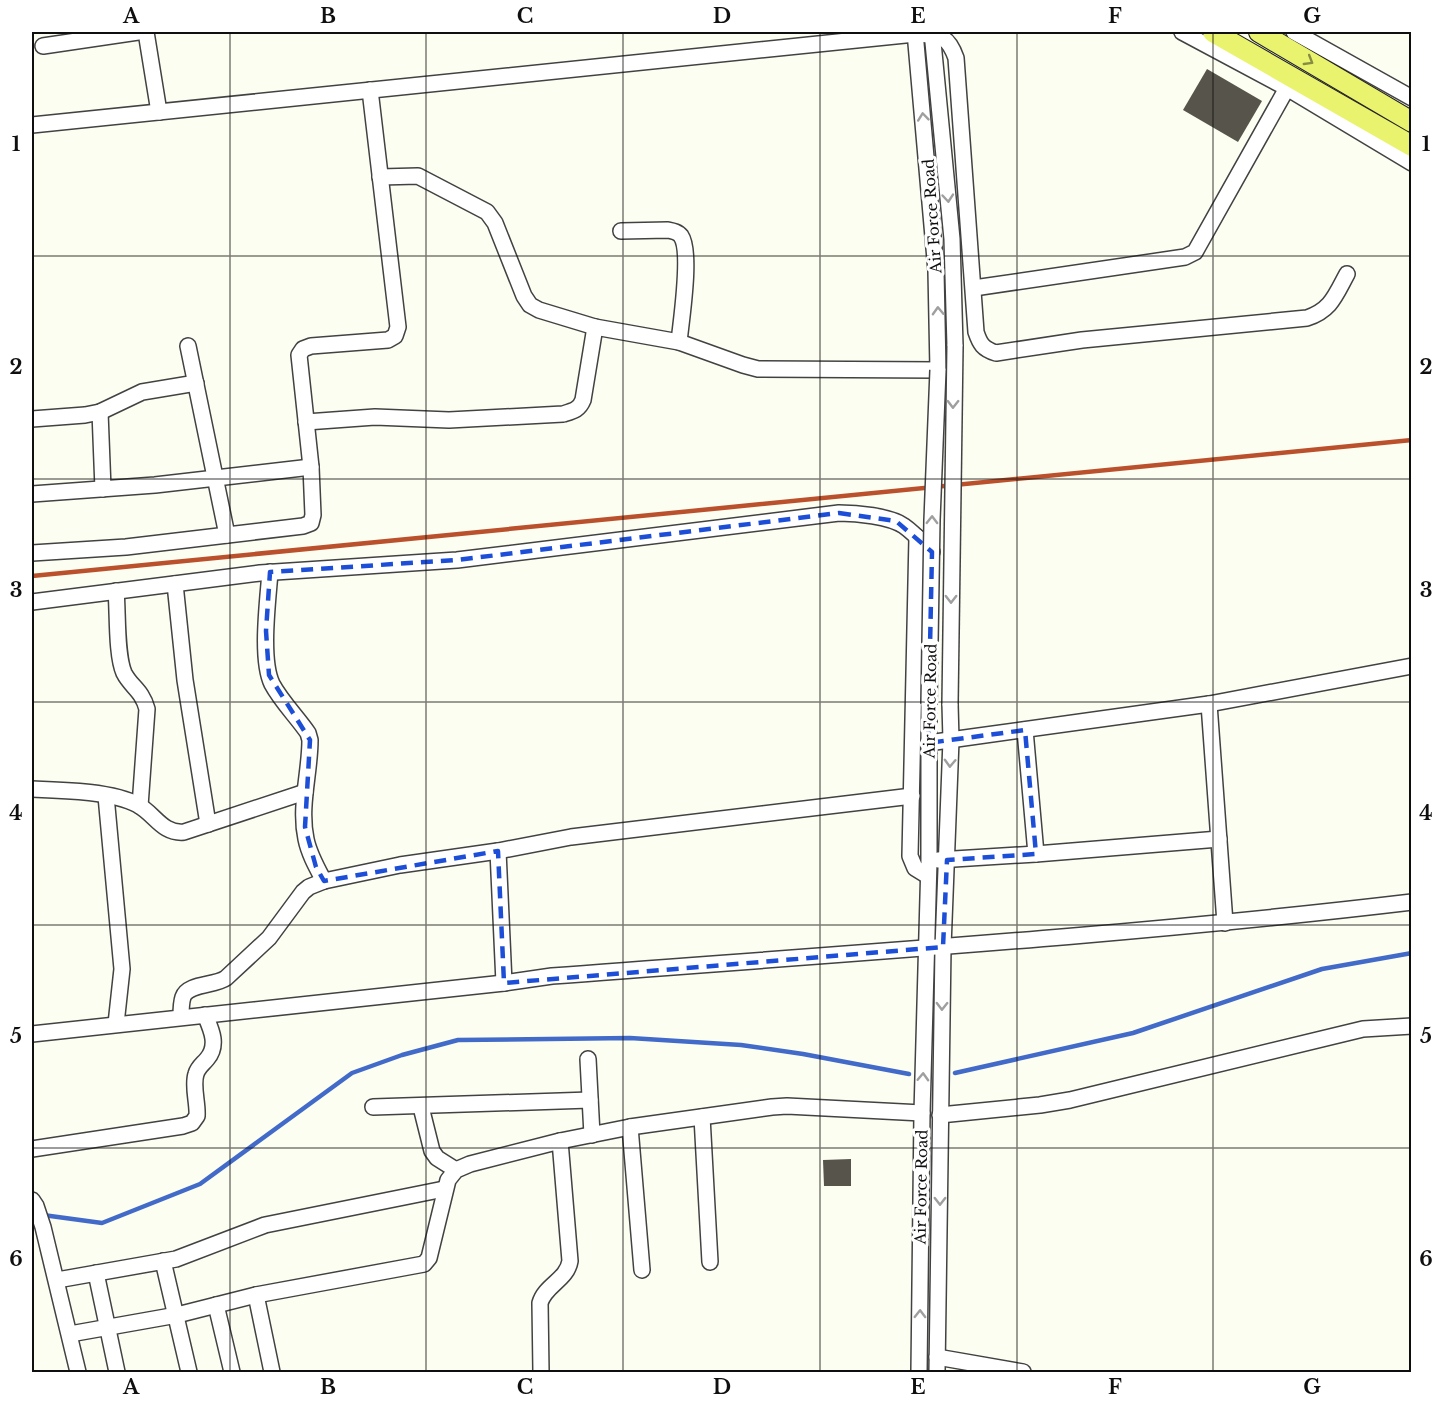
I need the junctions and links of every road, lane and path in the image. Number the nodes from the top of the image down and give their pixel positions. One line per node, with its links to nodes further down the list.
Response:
1 (138, 32): 9 (street)
2 (146, 32): 13 (street)
3 (1182, 32): 10 (street)
4 (1213, 32): 16 (main road)
5 (1259, 32): 14 (main road, one-way to 14)
6 (1294, 32): 12 (street)
7 (915, 33): 8 (street); 11 (street); 25 (street, Air Force Road, one-way to 7)
8 (932, 33): 21 (street); 45 (street, Air Force Road, one-way to 45, bridge)
9 (43, 46)
10 (1287, 88): 17 (street); 21 (street)
11 (370, 90): 13 (street); 18 (street)
12 (1412, 98)
13 (159, 112): 15 (street)
14 (1412, 122)
15 (32, 125)
16 (1412, 146)
17 (1412, 163)
18 (380, 177): 22 (street); 29 (street)
19 (621, 231): 23 (street)
20 (1347, 274): 21 (street)
21 (974, 288)
22 (595, 327): 23 (street); 29 (street)
23 (679, 342): 25 (street)
24 (188, 346): 26 (street)
25 (938, 370): 36 (street, Air Force Road, one-way to 25, bridge)
26 (196, 383): 27 (street); 31 (street)
27 (100, 412): 28 (street); 32 (street)
28 (32, 419)
29 (306, 422): 30 (street)
30 (311, 467): 31 (street); 34 (street)
31 (216, 477): 32 (street); 34 (street)
32 (103, 489): 33 (street)
33 (32, 494)
34 (227, 536): 37 (street)
35 (917, 537): 36 (street); 38 (street); 50 (street)
36 (932, 552): 46 (street, Air Force Road, bridge)
37 (32, 553)
38 (270, 572): 39 (street); 48 (street)
39 (175, 584): 40 (street); 52 (street)
40 (116, 591): 41 (street); 51 (street)
41 (32, 602)
42 (1412, 666): 43 (street)
43 (1209, 704): 44 (street); 53 (street)
44 (1025, 730): 45 (street); 55 (street)
45 (951, 740): 46 (street); 56 (street, Air Force Road, one-way to 56)
46 (928, 743): 57 (street, Air Force Road)
47 (32, 789): 49 (street)
48 (305, 792): 52 (street); 58 (street)
49 (106, 796): 51 (street); 66 (street)
50 (912, 796): 54 (street); 57 (street)
51 (140, 806): 52 (street)
52 (208, 824)
53 (1219, 839): 55 (street); 60 (street)
54 (498, 851): 58 (street); 63 (street)
55 (1036, 855): 56 (street)
56 (946, 860): 57 (street); 62 (street, Air Force Road)
57 (929, 868): 61 (street, Air Force Road)
58 (324, 881): 65 (street)
59 (1412, 902): 60 (street)
60 (1225, 922): 62 (street)
61 (925, 947): 62 (street); 63 (street); 73 (street, Air Force Road, one-way to 61)
62 (943, 947): 74 (street, Air Force Road, one-way to 74)
63 (504, 983): 64 (street)
64 (205, 1015): 65 (street); 79 (street)
65 (181, 1017): 66 (street)
66 (116, 1024): 68 (street)
67 (1412, 1026): 74 (street)
68 (32, 1034)
69 (588, 1059): 70 (street)
70 (590, 1100): 72 (street); 77 (street)
71 (373, 1107): 72 (street)
72 (421, 1107): 80 (street)
73 (922, 1113): 75 (street); 100 (street, Air Force Road, one-way to 73)
74 (940, 1115): 93 (street, Air Force Road, one-way to 93)
75 (702, 1117): 76 (street); 84 (street)
76 (630, 1127): 77 (street); 85 (street)
77 (592, 1135): 78 (street)
78 (560, 1142): 80 (street); 99 (street)
79 (32, 1149)
80 (456, 1170): 81 (street)
81 (444, 1190): 83 (street); 88 (street)
82 (34, 1203): 87 (street)
83 (163, 1261): 86 (street); 90 (street)
84 (710, 1262)
85 (642, 1270)
86 (96, 1273): 87 (street); 91 (street)
87 (57, 1280): 92 (street)
88 (256, 1295): 89 (street); 98 (street)
89 (216, 1305): 90 (street); 97 (street)
90 (177, 1315): 91 (street); 96 (street)
91 (106, 1328): 92 (street); 95 (street)
92 (70, 1334): 94 (street)
93 (937, 1365): 101 (street)
94 (78, 1372)
95 (117, 1372)
96 (189, 1372)
97 (232, 1372)
98 (272, 1372)
99 (541, 1372)
100 (919, 1372)
101 (1023, 1372)

